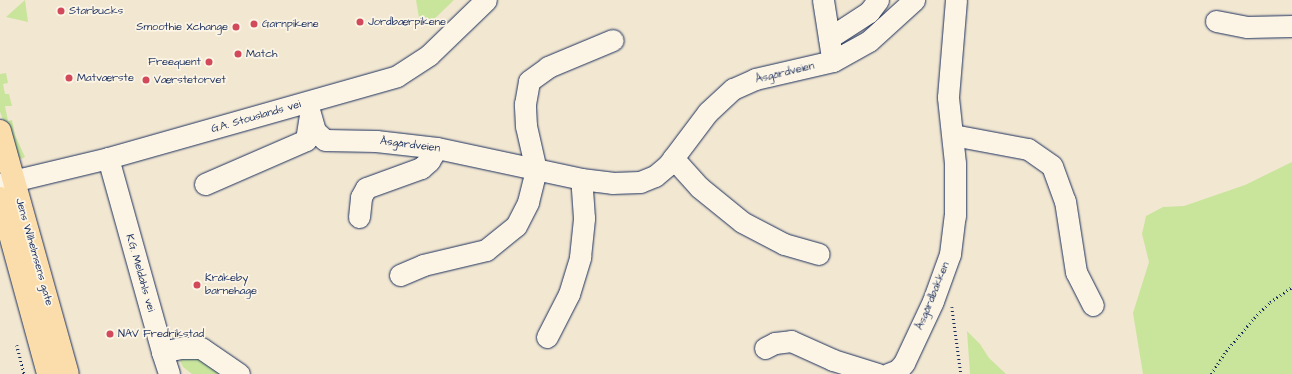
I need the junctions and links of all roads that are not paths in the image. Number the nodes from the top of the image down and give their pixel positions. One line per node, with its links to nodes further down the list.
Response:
1 (486, 0): 11 (street, G.A. Stouslands vei)
2 (823, 0): 8 (street)
3 (878, 0): 8 (street)
4 (914, 0): 10 (street, Åsgårdveien)
5 (956, 0): 13 (street, Åsgårdbakken)
6 (1216, 21): 7 (street)
7 (1292, 26)
8 (829, 38): 10 (street)
9 (613, 40): 17 (street)
10 (833, 61): 16 (street, Åsgårdveien)
11 (309, 109): 14 (street, Åsgårdveien); 15 (street, G.A. Stouslands vei); 20 (street)
12 (0, 131): 19 (main road, Jens Wilhelmsens gate)
13 (953, 135): 25 (street); 34 (street, Åsgårdbakken)
14 (437, 148): 17 (street, Åsgårdveien); 22 (street)
15 (108, 158): 19 (street, G.A. Stouslands vei); 28 (street, K.G. Meldahls vei)
16 (673, 158): 18 (street, Åsgårdveien); 23 (street)
17 (536, 170): 18 (street, Åsgårdveien); 24 (street)
18 (581, 179): 26 (street)
19 (7, 183): 30 (main road, Jens Wilhelmsens gate)
20 (205, 184)
21 (0, 198): 29 (main road, Jens Wilhelmsens gate)
22 (358, 218)
23 (819, 254)
24 (400, 275)
25 (1093, 305)
26 (547, 337)
27 (765, 348): 33 (street)
28 (162, 352): 31 (street, K.G. Meldahls vei); 32 (street)
29 (48, 374)
30 (68, 374)
31 (169, 374)
32 (239, 374)
33 (878, 374)
34 (888, 374)

